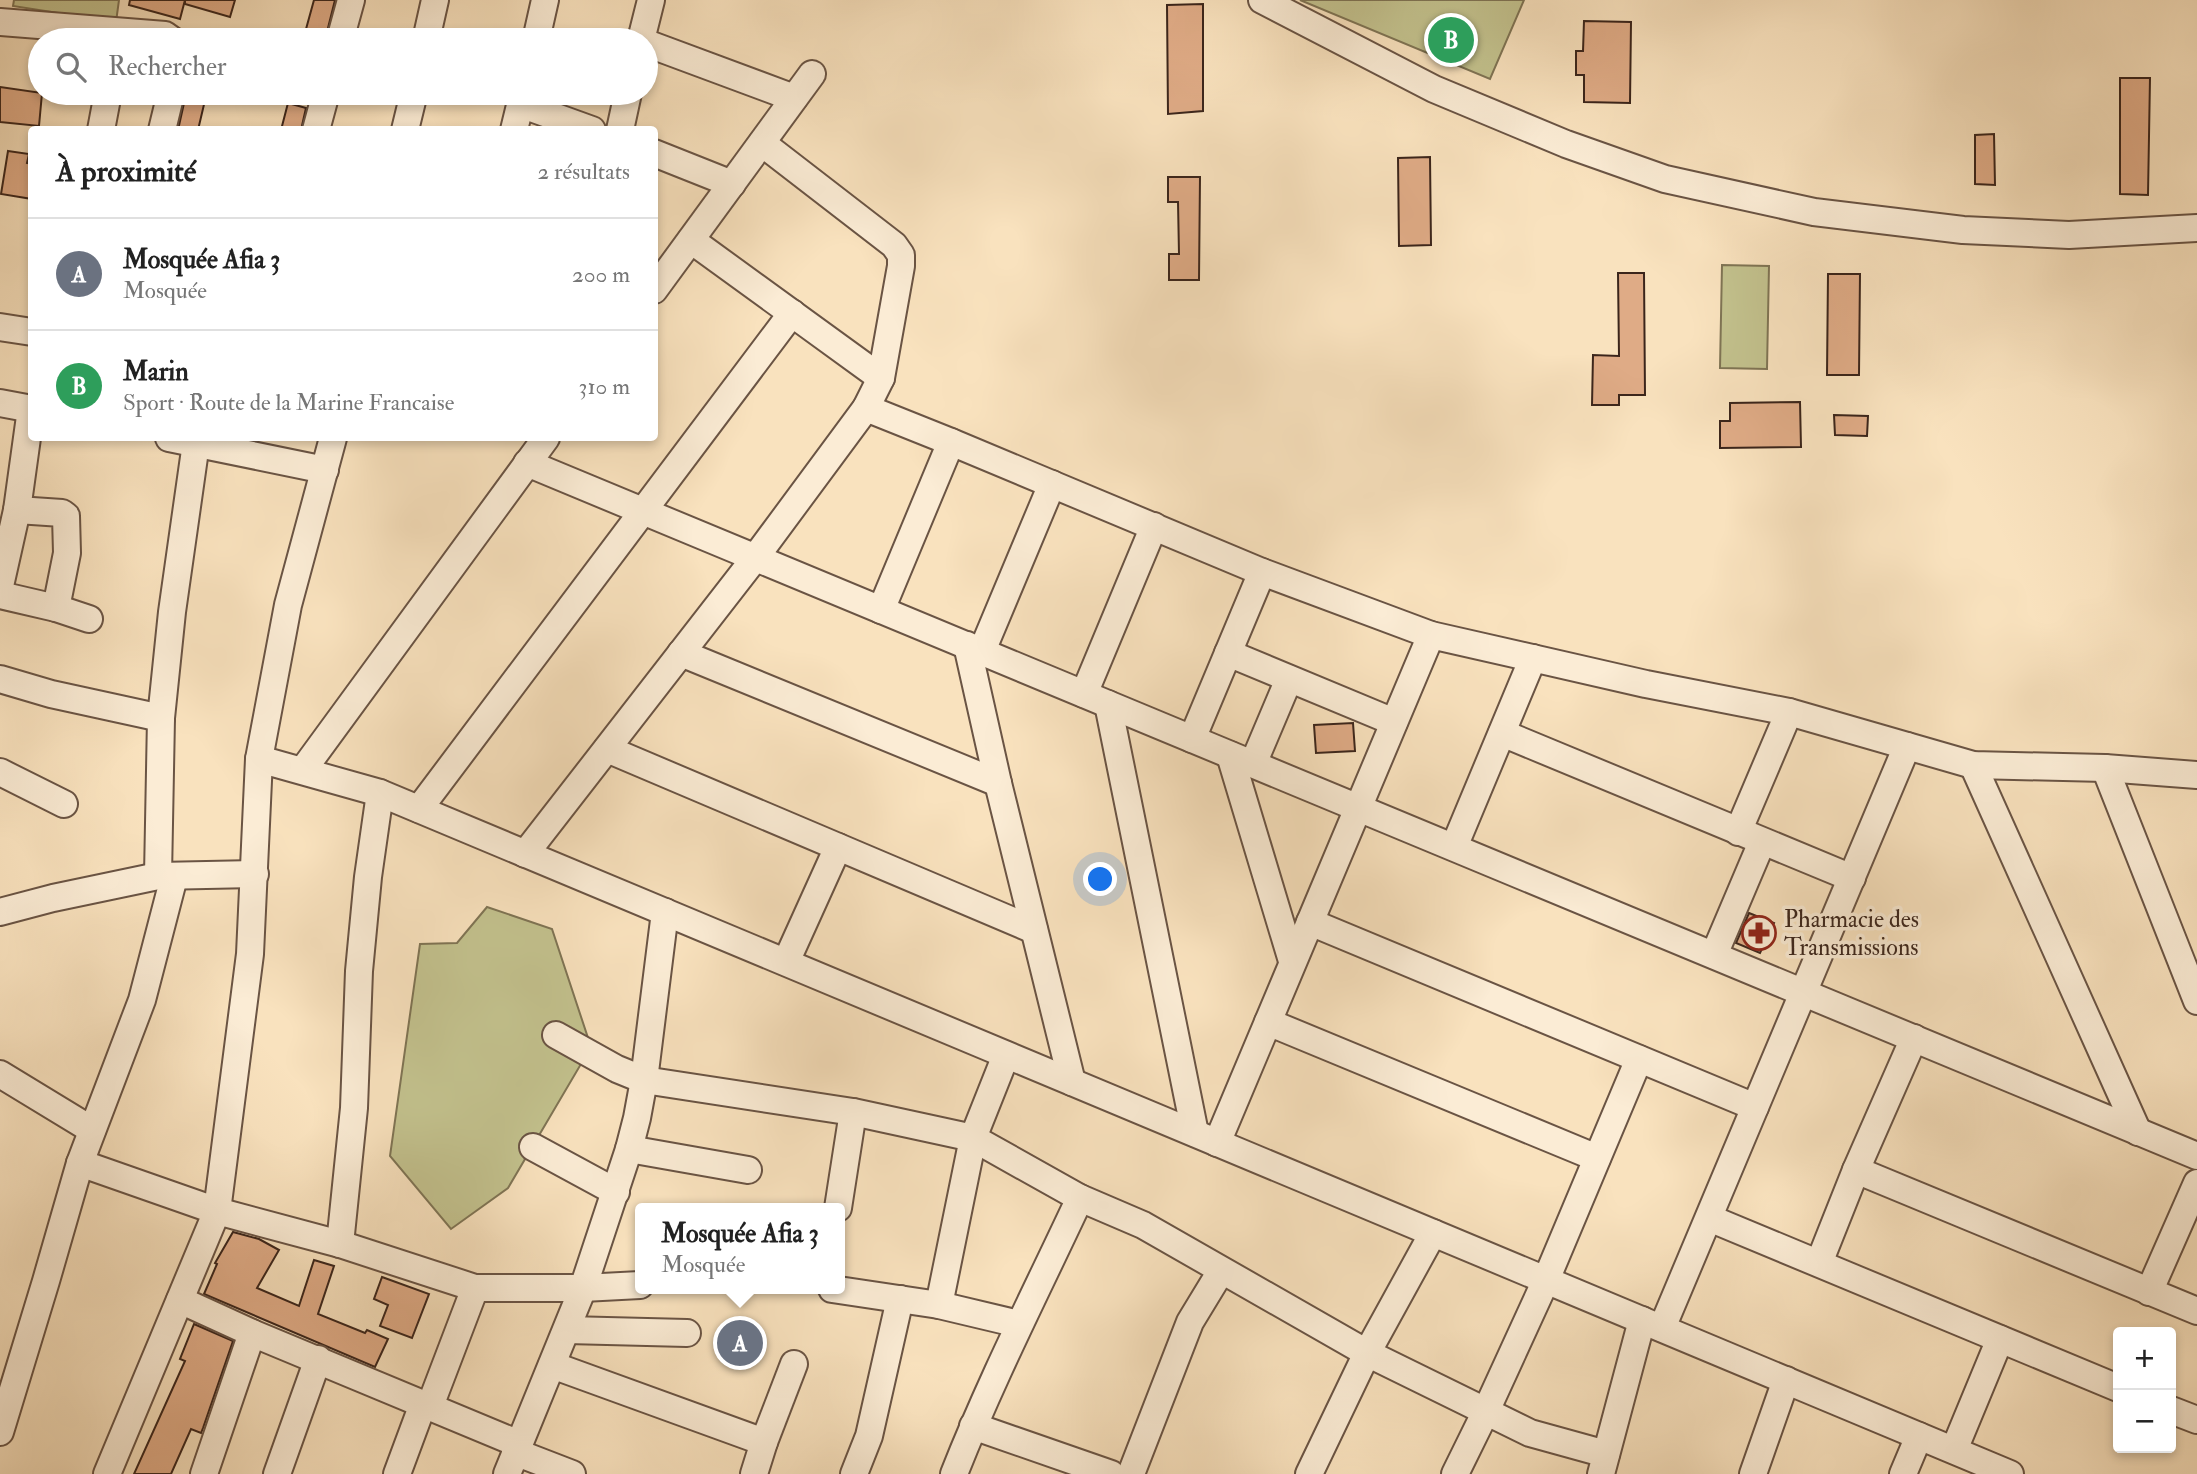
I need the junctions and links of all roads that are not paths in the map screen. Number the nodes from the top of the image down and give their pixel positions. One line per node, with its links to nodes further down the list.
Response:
1 (351, 0): 8 (street)
2 (435, 0): 9 (street)
3 (545, 0): 10 (street)
4 (651, 0): 11 (street)
5 (1262, 0): 30 (street)
6 (0, 22): 7 (street)
7 (51, 28)
8 (343, 28)
9 (429, 28)
10 (539, 28)
11 (644, 28)
12 (658, 47): 14 (street)
13 (812, 74): 14 (street)
14 (794, 98): 27 (street)
15 (106, 105): 21 (street)
16 (168, 105): 22 (street)
17 (323, 105): 23 (street)
18 (411, 105): 24 (street)
19 (625, 105): 26 (street)
20 (519, 109): 25 (street)
21 (102, 126)
22 (163, 126)
23 (317, 126)
24 (406, 126)
25 (578, 126)
26 (621, 126)
27 (762, 143): 29 (street); 36 (street)
28 (658, 155): 29 (street)
29 (732, 184): 31 (street)
30 (2197, 228)
31 (691, 240): 32 (street); 33 (street)
32 (663, 262)
33 (793, 313): 36 (street); 50 (street)
34 (0, 327): 35 (street)
35 (28, 331)
36 (881, 378): 39 (street)
37 (0, 403): 38 (street)
38 (28, 408)
39 (866, 408): 44 (street); 53 (street)
40 (28, 431): 49 (street)
41 (185, 441): 45 (street)
42 (332, 441): 47 (street)
43 (545, 441): 46 (street)
44 (951, 442): 48 (street); 58 (street)
45 (196, 443): 47 (street); 70 (street)
46 (527, 463): 50 (street); 80 (street)
47 (325, 470): 76 (street)
48 (1052, 484): 51 (street); 61 (street)
49 (17, 510): 52 (street); 57 (street)
50 (645, 512): 53 (street); 87 (street)
51 (1154, 526): 54 (street); 67 (street)
52 (4, 548): 55 (street)
53 (755, 558): 58 (street); 62 (street)
54 (1262, 572): 60 (street); 63 (street)
55 (0, 586)
56 (0, 595): 57 (street)
57 (56, 608): 59 (street)
58 (881, 610): 61 (street)
59 (89, 619)
60 (1430, 635): 64 (street); 71 (street)
61 (974, 648): 67 (street); 83 (street)
62 (681, 653): 75 (street); 83 (street)
63 (1228, 653): 66 (street); 73 (street)
64 (1533, 658): 69 (street); 72 (street)
65 (0, 679): 70 (street)
66 (1289, 679): 71 (street); 77 (street)
67 (1084, 694): 68 (street)
68 (1108, 704): 73 (street); 117 (street)
69 (1788, 712): 74 (street); 88 (street)
70 (161, 718): 93 (street)
71 (1394, 722): 86 (street)
72 (1502, 733): 88 (street); 90 (street)
73 (1192, 738): 77 (street)
74 (1908, 746): 78 (street); 94 (street)
75 (607, 749): 89 (street); 91 (street)
76 (259, 759): 80 (street); 92 (street)
77 (1241, 759): 86 (street); 100 (street)
78 (1973, 765): 79 (street); 115 (street)
79 (2105, 768): 82 (street); 103 (street)
80 (303, 770): 84 (street)
81 (0, 772): 85 (street)
82 (2197, 775)
83 (998, 783): 98 (street)
84 (380, 793): 87 (street); 132 (street)
85 (64, 804)
86 (1358, 808): 90 (street); 97 (street)
87 (419, 810): 91 (street)
88 (1750, 837): 94 (street); 99 (street)
89 (838, 847): 98 (street); 101 (street)
90 (1454, 847): 99 (street)
91 (525, 854): 96 (street)
92 (255, 874): 93 (street); 129 (street)
93 (166, 876): 95 (street); 114 (street)
94 (1852, 878): 102 (street)
95 (0, 912)
96 (665, 912): 101 (street); 110 (street)
97 (1310, 922): 100 (street); 108 (street)
98 (1034, 930): 111 (street)
99 (1714, 956): 102 (street)
100 (1292, 961): 104 (street)
101 (786, 962): 107 (street)
102 (1804, 993): 106 (street); 112 (street)
103 (2197, 1001)
104 (1268, 1021): 117 (street); 121 (street)
105 (556, 1035): 110 (street)
106 (1914, 1038): 115 (street); 124 (street)
107 (1006, 1055): 111 (street); 116 (street)
108 (1639, 1059): 112 (street); 121 (street)
109 (0, 1074): 114 (street)
110 (644, 1080): 113 (street); 119 (street)
111 (1072, 1082): 117 (street)
112 (1755, 1107): 130 (street)
113 (853, 1112): 116 (street); 128 (street)
114 (92, 1130): 122 (street)
115 (2138, 1132): 120 (street)
116 (973, 1138): 127 (street); 143 (street)
117 (1206, 1138): 131 (street)
118 (533, 1147): 126 (street)
119 (629, 1150): 123 (street); 126 (street)
120 (2197, 1156)
121 (1597, 1158): 135 (street)
122 (80, 1163): 129 (street); 162 (street)
123 (748, 1170)
124 (1856, 1170): 133 (street); 140 (street)
125 (2197, 1182): 140 (street)
126 (615, 1192): 138 (street)
127 (1080, 1198): 134 (street); 145 (street)
128 (839, 1203)
129 (217, 1211): 132 (street); 142 (street)
130 (1709, 1218): 133 (street); 146 (street)
131 (1433, 1233): 135 (street); 151 (street)
132 (340, 1244): 137 (street)
133 (1819, 1263): 150 (street)
134 (1221, 1271): 151 (street); 178 (street)
135 (1546, 1280): 146 (street); 158 (street)
136 (635, 1285): 138 (street)
137 (475, 1288): 138 (street); 157 (street)
138 (583, 1288): 147 (street)
139 (845, 1291): 141 (street)
140 (2149, 1292): 144 (street)
141 (900, 1299): 143 (street); 175 (street)
142 (180, 1300): 148 (street); 169 (street)
143 (939, 1305): 145 (street)
144 (2197, 1311)
145 (1019, 1324): 161 (street)
146 (1652, 1324): 155 (street); 167 (street)
147 (567, 1330): 149 (street); 154 (street)
148 (252, 1333): 152 (street); 170 (street)
149 (687, 1333)
150 (2000, 1339): 156 (street); 165 (street)
151 (1367, 1353): 158 (street); 179 (street)
152 (318, 1359): 157 (street); 171 (street)
153 (794, 1364): 164 (street)
154 (552, 1365): 164 (street); 166 (street)
155 (1786, 1380): 163 (street); 181 (street)
156 (2113, 1386)
157 (427, 1405): 166 (street); 172 (street)
158 (1486, 1411): 167 (street); 180 (street)
159 (2176, 1412): 160 (street)
160 (2197, 1420)
161 (973, 1426): 176 (street); 177 (street)
162 (0, 1432)
163 (1919, 1436): 165 (street); 182 (street)
164 (764, 1442): 174 (street)
165 (1954, 1450): 168 (street)
166 (514, 1457): 173 (street)
167 (1604, 1464)
168 (1993, 1471)
169 (107, 1474)
170 (204, 1474)
171 (277, 1474)
172 (397, 1474)
173 (572, 1474)
174 (754, 1474)
175 (854, 1474)
176 (954, 1474)
177 (1111, 1474)
178 (1131, 1474)
179 (1309, 1474)
180 (1455, 1474)
181 (1753, 1474)
182 (1903, 1474)

